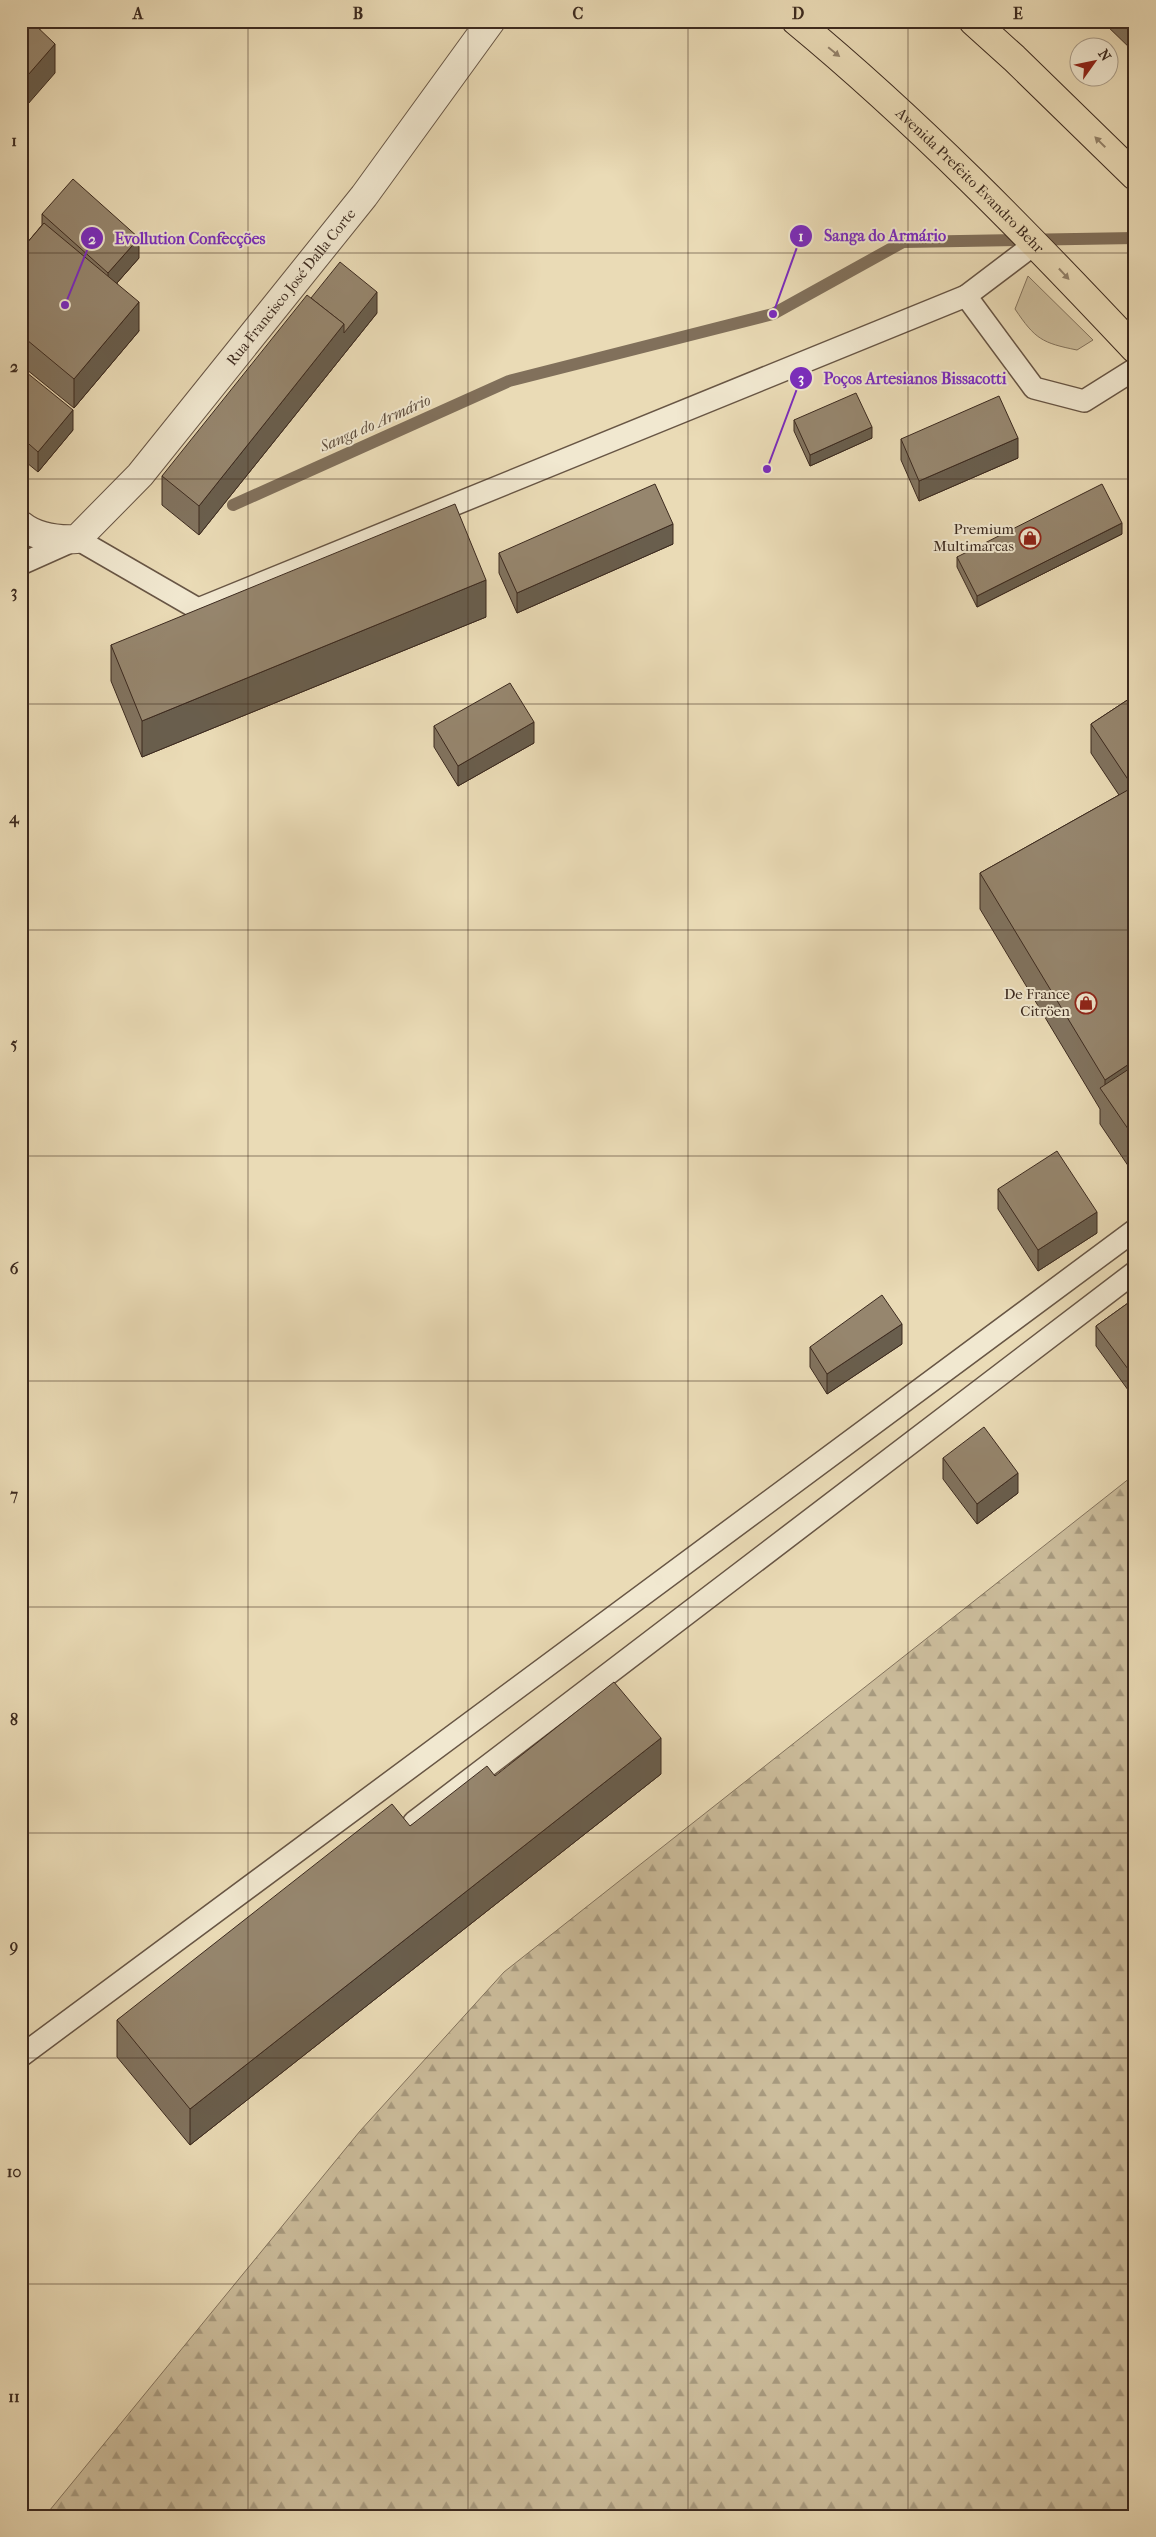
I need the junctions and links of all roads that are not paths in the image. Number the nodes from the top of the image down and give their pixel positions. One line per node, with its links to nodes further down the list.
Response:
1 (491, 21): 10 (street, Rua Francisco José Dalla Corte)
2 (796, 21): 5 (highway, Avenida Prefeito Evandro Behr, one-way to 5)
3 (973, 21): 4 (highway, one-way to 3)
4 (1135, 176)
5 (1036, 244): 6 (lane); 7 (highway, Avenida Prefeito Evandro Behr, one-way to 7)
6 (966, 296): 8 (lane); 10 (lane)
7 (1135, 349)
8 (1135, 369)
9 (21, 525): 10 (street)
10 (77, 540): 11 (lane)
11 (21, 564)
12 (1135, 1230): 15 (lane)
13 (1135, 1272): 14 (lane)
14 (414, 1822)
15 (21, 2056)

